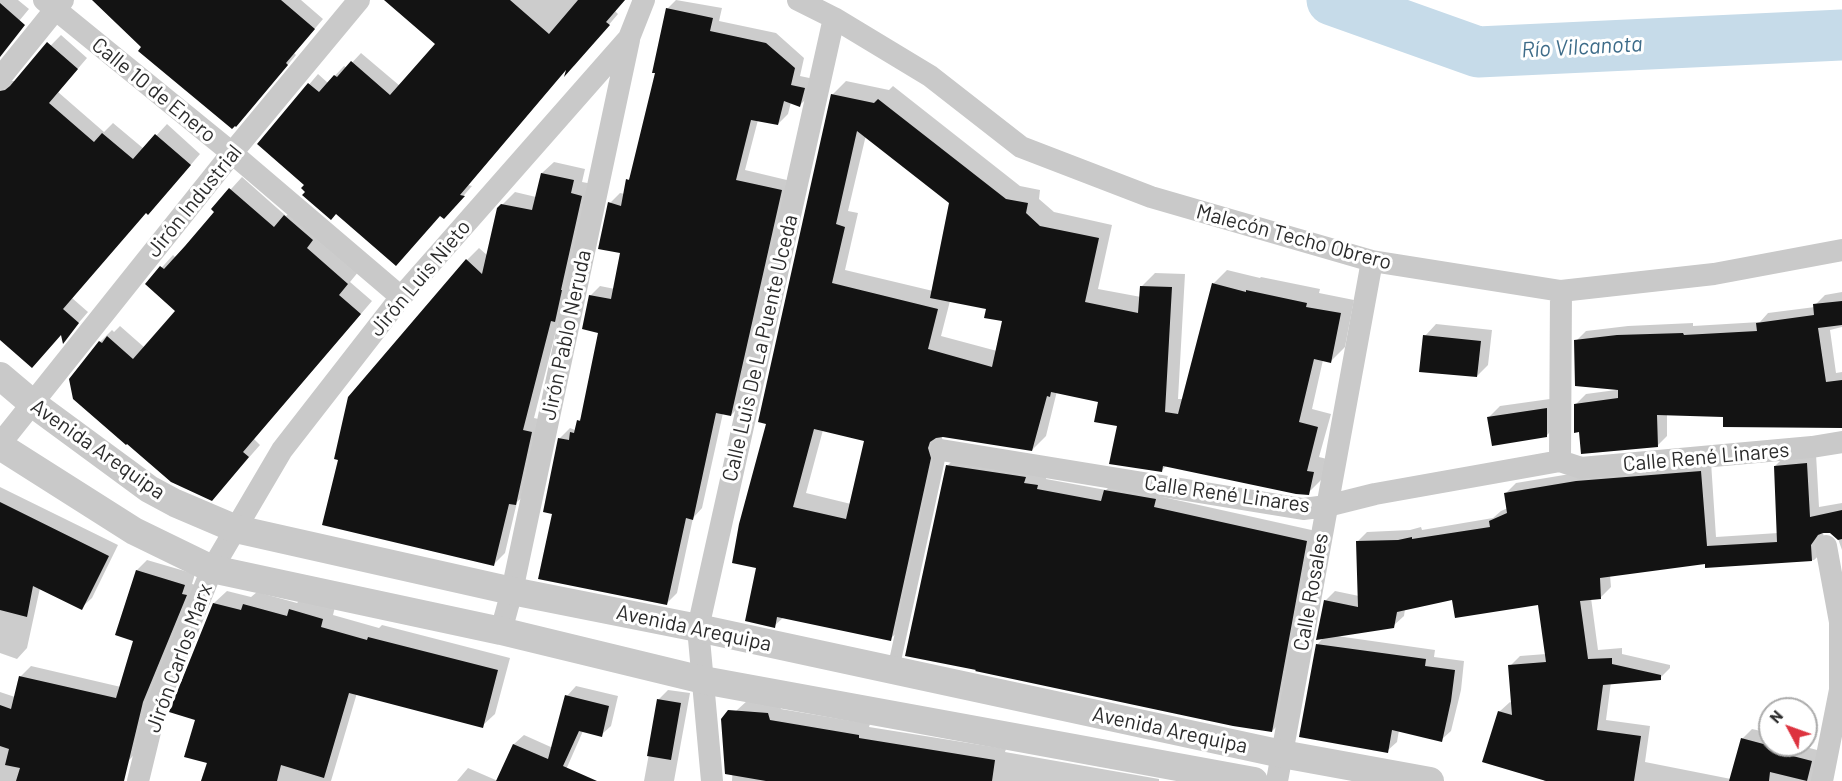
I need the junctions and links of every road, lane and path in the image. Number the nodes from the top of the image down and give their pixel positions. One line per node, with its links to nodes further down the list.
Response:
1 (359, 0): 8 (street, Jirón Industrial)
2 (644, 0): 6 (street, Jirón Luis Nieto)
3 (798, 0): 5 (street, Malecón Techo Obrero)
4 (54, 3): 7 (street); 8 (street, Calle 10 de Enero)
5 (834, 18): 10 (street, Malecón Techo Obrero); 24 (street, Calle Luis De La Puente Uceda)
6 (629, 38): 12 (street, Jirón Luis Nieto); 23 (street, Jirón Pablo Neruda)
7 (0, 78)
8 (232, 153): 12 (street, Calle 10 de Enero); 14 (street, Jirón Industrial)
9 (1842, 250): 11 (street, Malecón Techo Obrero)
10 (1371, 261): 11 (street, Malecón Techo Obrero); 19 (street, Calle Rosales)
11 (1561, 291): 18 (street)
12 (401, 297): 20 (street, Jirón Luis Nieto)
13 (0, 376): 14 (street, Avenida Arequipa)
14 (32, 403): 16 (street, Jirón Industrial); 20 (street, Avenida Arequipa)
15 (1842, 442): 18 (street, Calle René Linares)
16 (0, 445): 22 (street, Avenida Arequipa)
17 (941, 450): 19 (street, Calle René Linares); 27 (lane, Calle René Linares)
18 (1560, 461): 19 (street, Calle René Linares)
19 (1327, 506): 29 (street, Calle Rosales)
20 (236, 529): 22 (street, Jirón Luis Nieto); 23 (street, Avenida Arequipa)
21 (1826, 546): 26 (street)
22 (212, 569): 25 (street, Avenida Arequipa); 30 (street, Jirón Carlos Marx)
23 (512, 591): 24 (street, Avenida Arequipa); 25 (street, Jirón Pablo Neruda)
24 (698, 628): 27 (street, Avenida Arequipa); 28 (street, Calle Luis De La Puente Uceda)
25 (501, 631): 28 (street, Avenida Arequipa)
26 (1841, 652): 34 (street)
27 (893, 670): 29 (street, Avenida Arequipa)
28 (703, 680): 31 (street, Calle Luis De La Puente Uceda); 32 (street, Avenida Arequipa)
29 (1279, 767): 33 (street, Avenida Arequipa)
30 (138, 781)
31 (712, 781)
32 (1254, 781)
33 (1430, 781)
34 (1822, 781)

